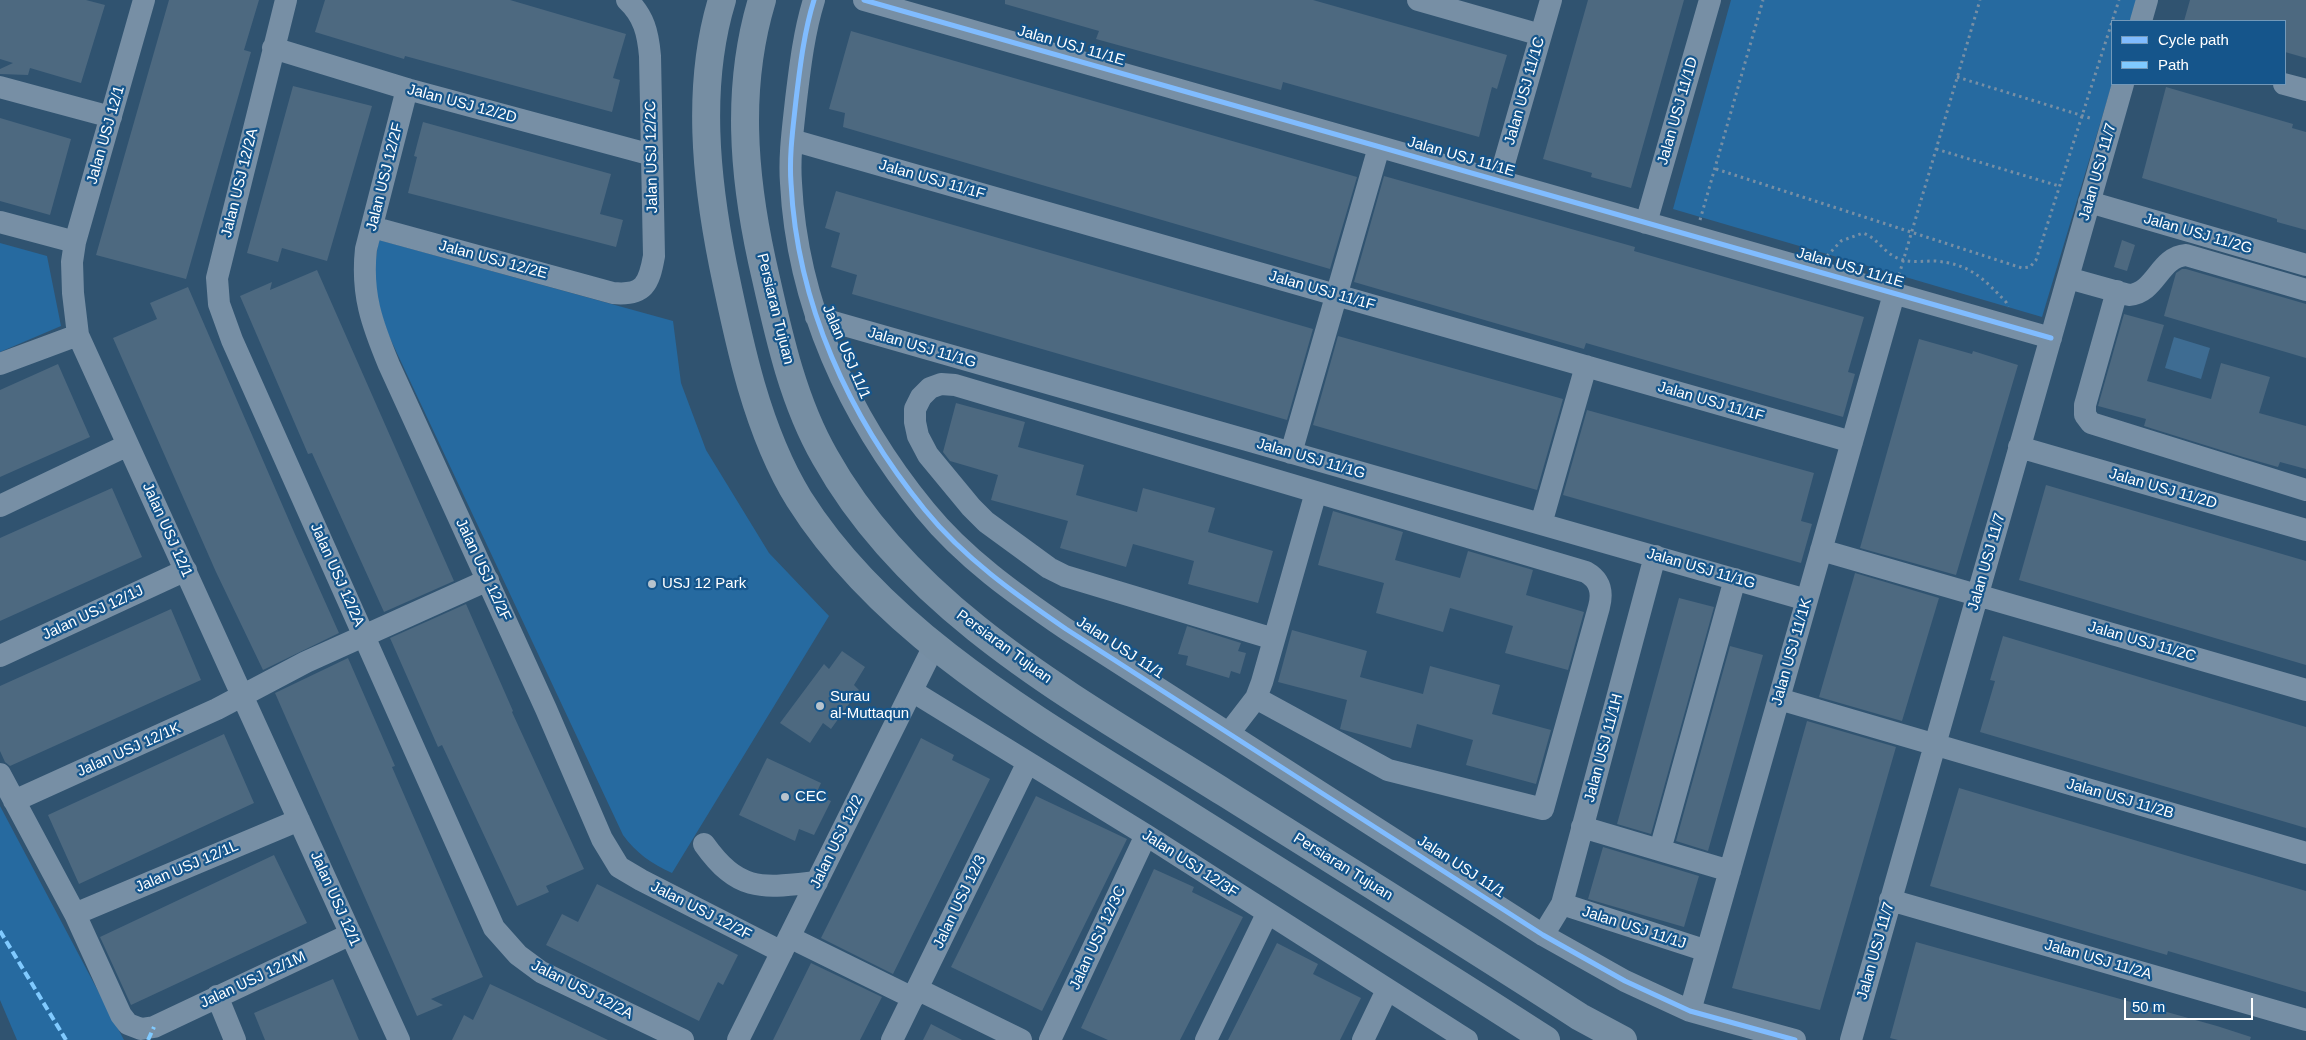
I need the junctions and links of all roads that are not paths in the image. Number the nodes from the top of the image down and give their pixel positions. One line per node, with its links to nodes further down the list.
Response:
1 (144, 0): 20 (street, Jalan USJ 12/1)
2 (286, 0): 14 (street, Jalan USJ 12/2A)
3 (627, 0): 23 (street, Jalan USJ 12/2C)
4 (722, 0): 29 (main road)
5 (762, 0): 26 (main road, Persiaran Tujuan)
6 (814, 0): 21 (street, Jalan USJ 11/1)
7 (864, 0): 22 (street, Jalan USJ 11/1E)
8 (1418, 0): 13 (street)
9 (1551, 0): 13 (street, Jalan USJ 11/1C)
10 (1710, 0): 28 (street, Jalan USJ 11/1D)
11 (2147, 0): 12 (street)
12 (2141, 20)
13 (1541, 35): 24 (street, Jalan USJ 11/1C)
14 (273, 48): 18 (street, Jalan USJ 12/2D); 60 (street, Jalan USJ 12/2A)
15 (2123, 85): 25 (street, Jalan USJ 11/7)
16 (2286, 85): 19 (street)
17 (0, 87): 20 (street)
18 (407, 89): 23 (street, Jalan USJ 12/2D); 30 (street, Jalan USJ 12/2F)
19 (2306, 90)
20 (111, 117): 31 (street, Jalan USJ 12/1)
21 (792, 140): 38 (street, Jalan USJ 11/1F); 39 (street, Jalan USJ 11/1)
22 (1379, 147): 24 (street, Jalan USJ 11/1E); 38 (street)
23 (652, 155): 36 (street, Jalan USJ 12/2C)
24 (1499, 181): 28 (street, Jalan USJ 11/1E)
25 (2089, 202): 32 (street, Jalan USJ 11/2G); 33 (street, Jalan USJ 11/7)
26 (754, 218): 29 (main road); 106 (main road, Persiaran Tujuan)
27 (0, 222): 31 (street)
28 (1646, 223): 37 (street, Jalan USJ 11/1E)
29 (715, 224): 62 (main road)
30 (372, 227): 36 (street, Jalan USJ 12/2E); 57 (street, Jalan USJ 12/2F)
31 (75, 242): 40 (street, Jalan USJ 12/1)
32 (2306, 265)
33 (2068, 278): 35 (street); 41 (street, Jalan USJ 11/7)
34 (2306, 290): 35 (street)
35 (2117, 291): 48 (street)
36 (613, 293)
37 (1894, 294): 41 (street, Jalan USJ 11/1E); 44 (street, Jalan USJ 11/1K)
38 (1336, 295): 43 (street, Jalan USJ 11/1F); 47 (street)
39 (816, 318): 47 (street, Jalan USJ 11/1G); 69 (street, Jalan USJ 11/1)
40 (78, 335): 42 (street); 45 (street, Jalan USJ 12/1)
41 (2051, 338): 46 (street, Jalan USJ 11/7)
42 (0, 364)
43 (1586, 366): 44 (street, Jalan USJ 11/1F); 51 (street)
44 (1852, 442): 53 (street, Jalan USJ 11/1K)
45 (128, 445): 50 (street); 55 (street, Jalan USJ 12/1)
46 (2019, 447): 52 (street, Jalan USJ 11/2D); 58 (street, Jalan USJ 11/7)
47 (1291, 453): 51 (street, Jalan USJ 11/1G)
48 (2306, 490)
49 (1316, 492): 61 (street); 61 (street); 67 (street)
50 (0, 506)
51 (1541, 524): 54 (street, Jalan USJ 11/1G)
52 (2306, 530)
53 (1821, 550): 58 (street, Jalan USJ 11/2C); 59 (street, Jalan USJ 11/1K)
54 (1655, 556): 56 (street, Jalan USJ 11/1G); 75 (street, Jalan USJ 11/1H)
55 (186, 570): 63 (street, Jalan USJ 12/1J); 66 (street, Jalan USJ 12/1)
56 (1735, 579): 59 (street, Jalan USJ 11/1G); 78 (street)
57 (488, 580): 60 (street, Jalan USJ 12/1K); 88 (street, Jalan USJ 12/2F)
58 (1977, 595): 64 (street, Jalan USJ 11/2C); 70 (street, Jalan USJ 11/7)
59 (1807, 600): 68 (street, Jalan USJ 11/1K)
60 (364, 636): 66 (street, Jalan USJ 12/1K); 97 (street, Jalan USJ 12/2A)
61 (1274, 639): 67 (street)
62 (935, 644): 65 (street, Jalan USJ 12/2); 105 (main road)
63 (0, 656)
64 (2306, 690)
65 (912, 691): 71 (street, Jalan USJ 12/3F); 81 (street, Jalan USJ 12/2)
66 (243, 696): 73 (street, Jalan USJ 12/1K); 74 (street, Jalan USJ 12/1)
67 (1256, 698): 69 (street)
68 (1779, 699): 70 (street, Jalan USJ 11/2B); 80 (street, Jalan USJ 11/1K)
69 (1229, 733): 87 (street, Jalan USJ 11/1)
70 (1935, 745): 79 (street, Jalan USJ 11/2B); 82 (street, Jalan USJ 11/7)
71 (1028, 764): 76 (street, Jalan USJ 12/3F); 91 (street, Jalan USJ 12/3)
72 (0, 774): 73 (street)
73 (14, 802): 84 (street)
74 (299, 820): 84 (street, Jalan USJ 12/1L); 86 (street, Jalan USJ 12/1)
75 (1582, 827): 78 (street); 83 (street, Jalan USJ 11/1H)
76 (1146, 835): 85 (street, Jalan USJ 12/3F); 101 (street, Jalan USJ 12/3C)
77 (704, 844): 81 (street)
78 (1660, 850): 80 (street)
79 (2306, 853)
80 (1730, 871): 89 (street, Jalan USJ 11/1K)
81 (817, 882): 88 (street, Jalan USJ 12/2)
82 (1890, 900): 94 (street, Jalan USJ 11/2A); 108 (street, Jalan USJ 11/7)
83 (1562, 904): 87 (street, Jalan USJ 11/1H); 89 (street, Jalan USJ 11/1J)
84 (75, 914): 92 (street, Jalan USJ 12/1M)
85 (1267, 914): 90 (street, Jalan USJ 12/3F); 102 (street)
86 (351, 934): 92 (street, Jalan USJ 12/1M); 96 (street, Jalan USJ 12/1)
87 (1543, 935): 93 (street, Jalan USJ 11/1)
88 (786, 945): 91 (street, Jalan USJ 12/2F); 98 (street, Jalan USJ 12/2)
89 (1707, 951): 93 (street, Jalan USJ 11/1K)
90 (1387, 990): 103 (street); 104 (street, Jalan USJ 12/3F)
91 (915, 994): 99 (street, Jalan USJ 12/3); 100 (street, Jalan USJ 12/2F)
92 (217, 996): 95 (street)
93 (1690, 1011): 107 (street, Jalan USJ 11/1)
94 (2306, 1020)
95 (235, 1040)
96 (400, 1040)
97 (683, 1040)
98 (738, 1040)
99 (892, 1040)
100 (1021, 1040)
101 (1050, 1040)
102 (1206, 1040)
103 (1363, 1040)
104 (1466, 1040)
105 (1546, 1040)
106 (1622, 1040)
107 (1795, 1040)
108 (1851, 1040)

